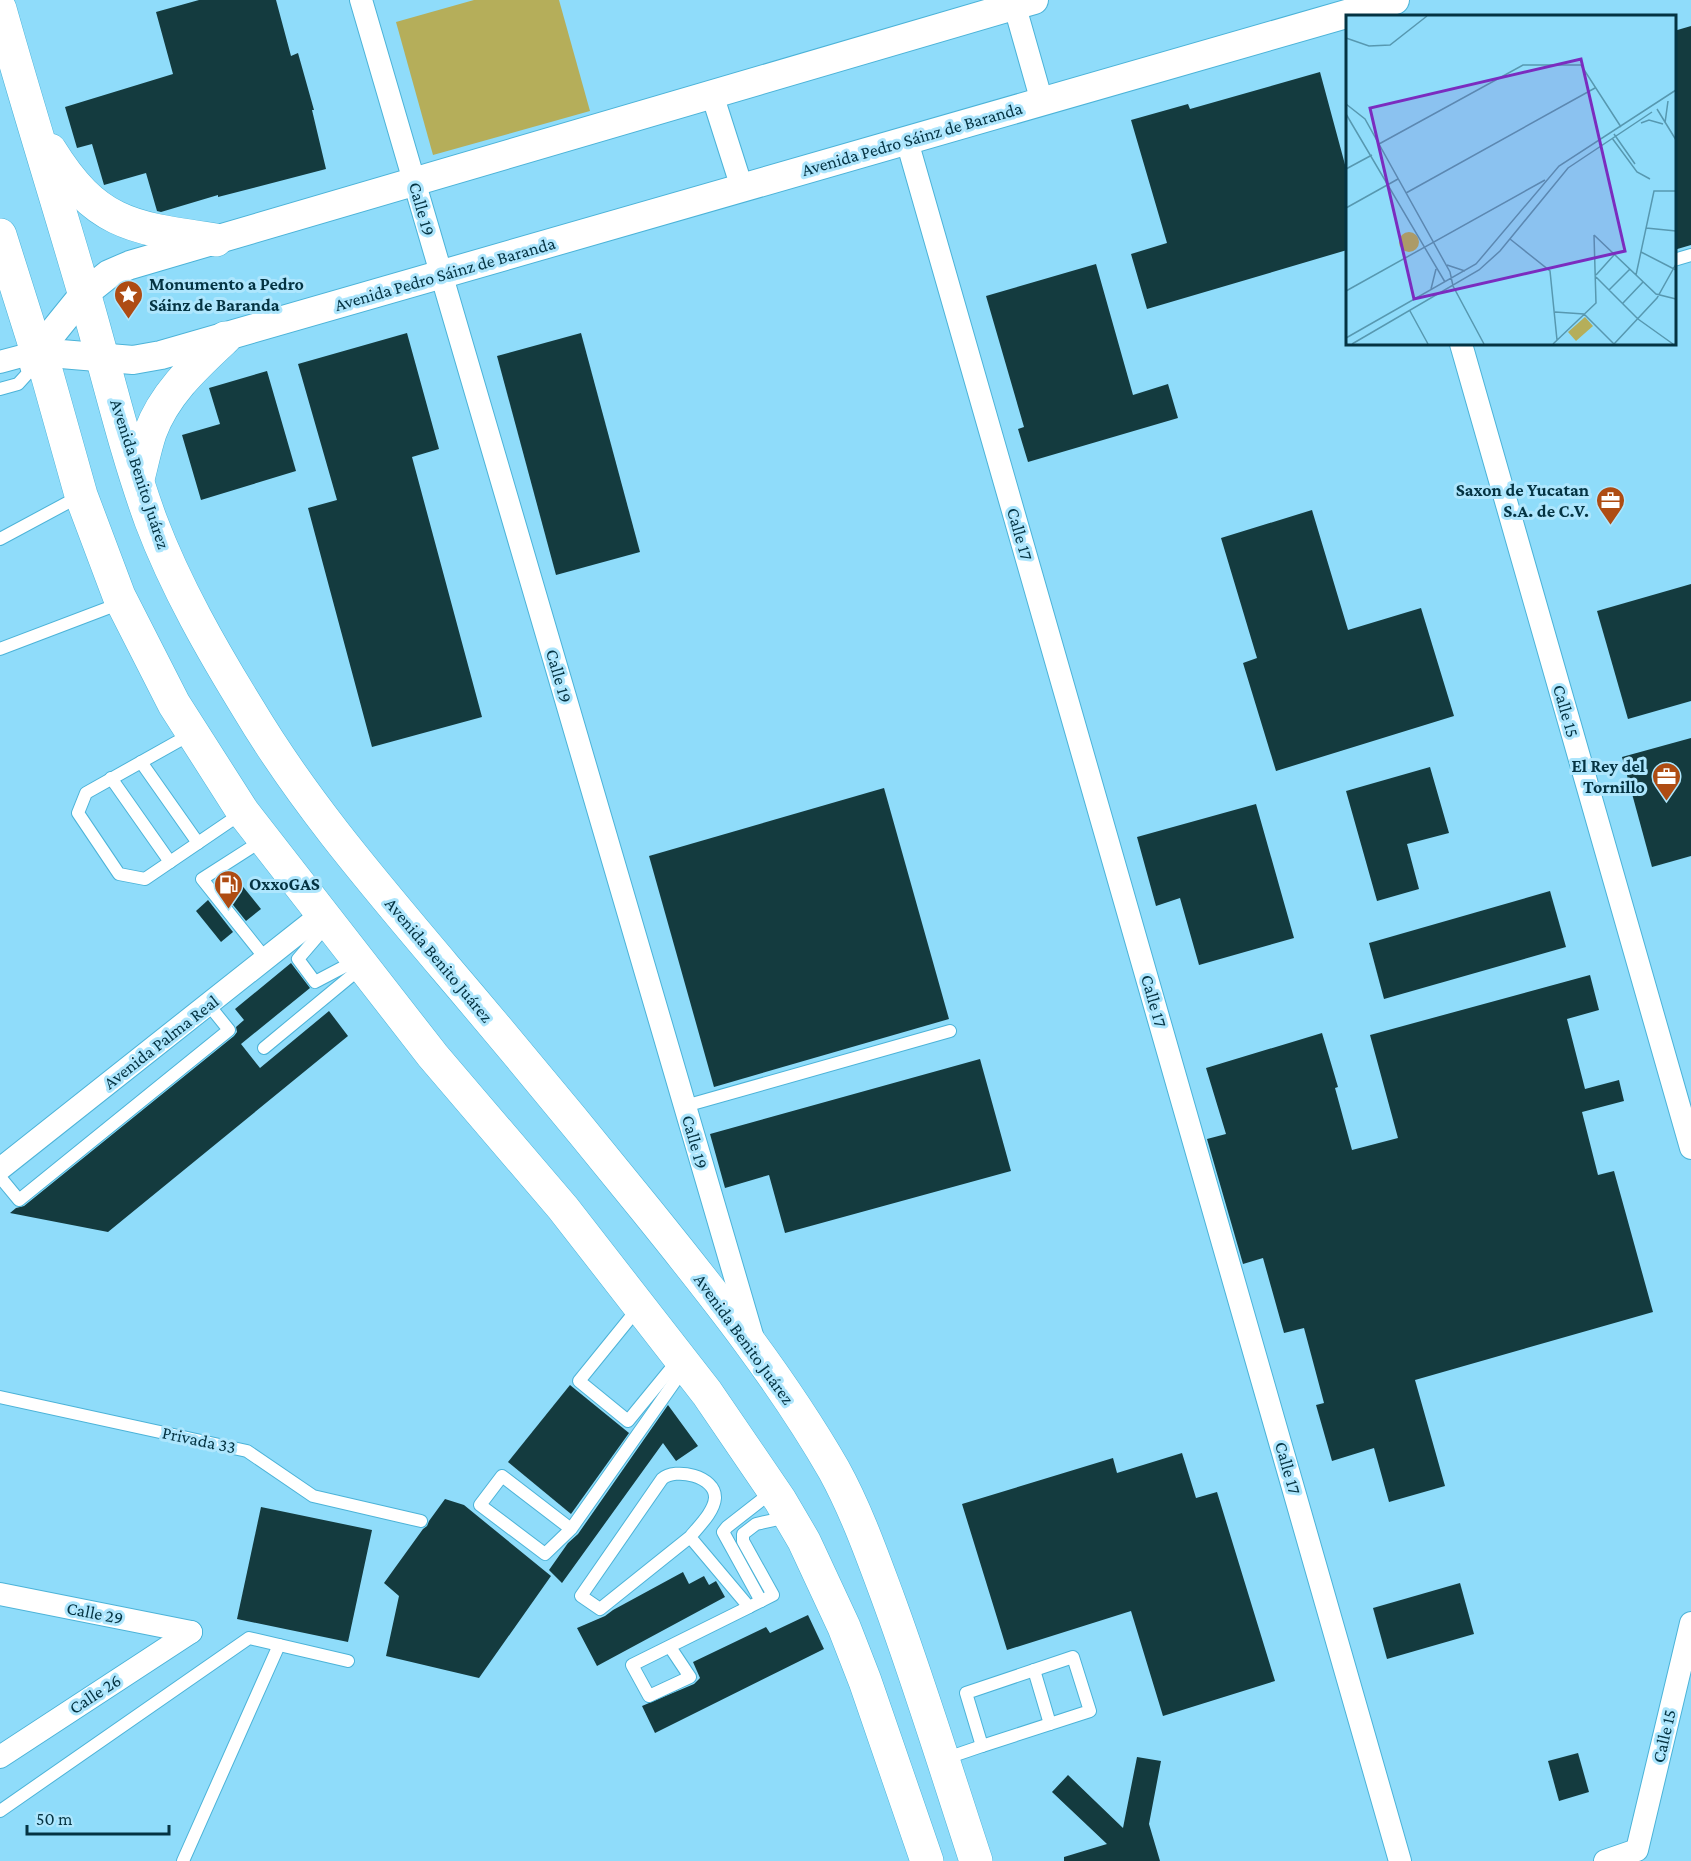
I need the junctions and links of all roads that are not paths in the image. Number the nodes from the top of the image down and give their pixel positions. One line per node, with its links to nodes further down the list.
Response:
1 (361, 0): 11 (street, Calle 19)
2 (1395, 0): 5 (street, Avenida Pedro Sáinz de Baranda)
3 (1020, 2): 7 (street); 8 (street)
4 (0, 9): 9 (main road, Avenida Benito Juárez)
5 (1368, 12)
6 (1346, 18): 8 (street, Avenida Pedro Sáinz de Baranda)
7 (712, 94): 11 (street); 12 (street)
8 (1042, 102): 10 (street, Avenida Pedro Sáinz de Baranda)
9 (31, 122): 14 (main road); 18 (main road, Avenida Benito Juárez)
10 (907, 141): 12 (street, Avenida Pedro Sáinz de Baranda); 72 (street, Calle 17)
11 (414, 182): 14 (street); 17 (street, Calle 19)
12 (742, 188): 17 (street, Avenida Pedro Sáinz de Baranda)
13 (0, 235): 21 (main road)
14 (216, 240): 18 (street)
15 (1691, 255): 16 (lane)
16 (1676, 259)
17 (441, 275): 19 (street, Avenida Pedro Sáinz de Baranda); 43 (street, Calle 19)
18 (84, 294): 21 (street); 22 (main road, Avenida Benito Juárez)
19 (225, 338): 22 (street, Avenida Pedro Sáinz de Baranda); 25 (main road)
20 (1461, 345): 44 (street, Calle 15)
21 (30, 354): 22 (street, Avenida Pedro Sáinz de Baranda); 23 (street); 24 (lane); 26 (main road)
22 (103, 359): 25 (main road, Avenida Benito Juárez)
23 (0, 362)
24 (0, 389)
25 (138, 481): 48 (main road, Avenida Benito Juárez)
26 (81, 495): 27 (lane); 28 (main road)
27 (0, 539)
28 (122, 603): 29 (lane); 30 (main road)
29 (0, 649)
30 (192, 733): 31 (lane); 33 (main road)
31 (141, 762): 32 (lane); 35 (lane)
32 (111, 778): 36 (lane); 36 (lane)
33 (243, 812): 34 (main road); 35 (lane)
34 (264, 840): 37 (main road); 38 (lane)
35 (198, 843): 36 (lane)
36 (170, 862)
37 (325, 919): 38 (street, Avenida Palma Real); 39 (main road); 39 (lane)
38 (266, 958): 40 (street, Avenida Palma Real)
39 (360, 963): 42 (lane); 47 (main road)
40 (208, 1004): 45 (street, Avenida Palma Real); 46 (lane)
41 (950, 1031): 43 (lane)
42 (264, 1048)
43 (685, 1106): 48 (street, Calle 19)
44 (1691, 1148)
45 (0, 1169)
46 (0, 1177)
47 (640, 1306): 49 (main road); 49 (lane)
48 (756, 1351): 67 (main road, Avenida Benito Juárez)
49 (683, 1362): 51 (main road); 53 (lane)
50 (0, 1397): 52 (lane, Privada 33)
51 (782, 1504): 56 (lane); 56 (lane); 70 (main road)
52 (421, 1521)
53 (571, 1529): 53 (lane)
54 (690, 1537): 54 (lane); 57 (lane)
55 (0, 1594): 59 (street, Calle 29)
56 (761, 1601): 57 (lane)
57 (749, 1607): 61 (lane)
58 (1691, 1623): 73 (street, Calle 15)
59 (190, 1632): 66 (street, Calle 26)
60 (279, 1645): 62 (lane); 68 (lane); 69 (lane)
61 (670, 1647): 61 (lane)
62 (348, 1661)
63 (1034, 1670): 64 (lane); 64 (lane); 65 (lane)
64 (1050, 1724): 65 (lane)
65 (982, 1746): 67 (lane)
66 (0, 1757)
67 (943, 1759): 71 (main road, Avenida Benito Juárez)
68 (0, 1811)
69 (183, 1861)
70 (927, 1861)
71 (976, 1861)
72 (1400, 1861)
73 (1605, 1861)

